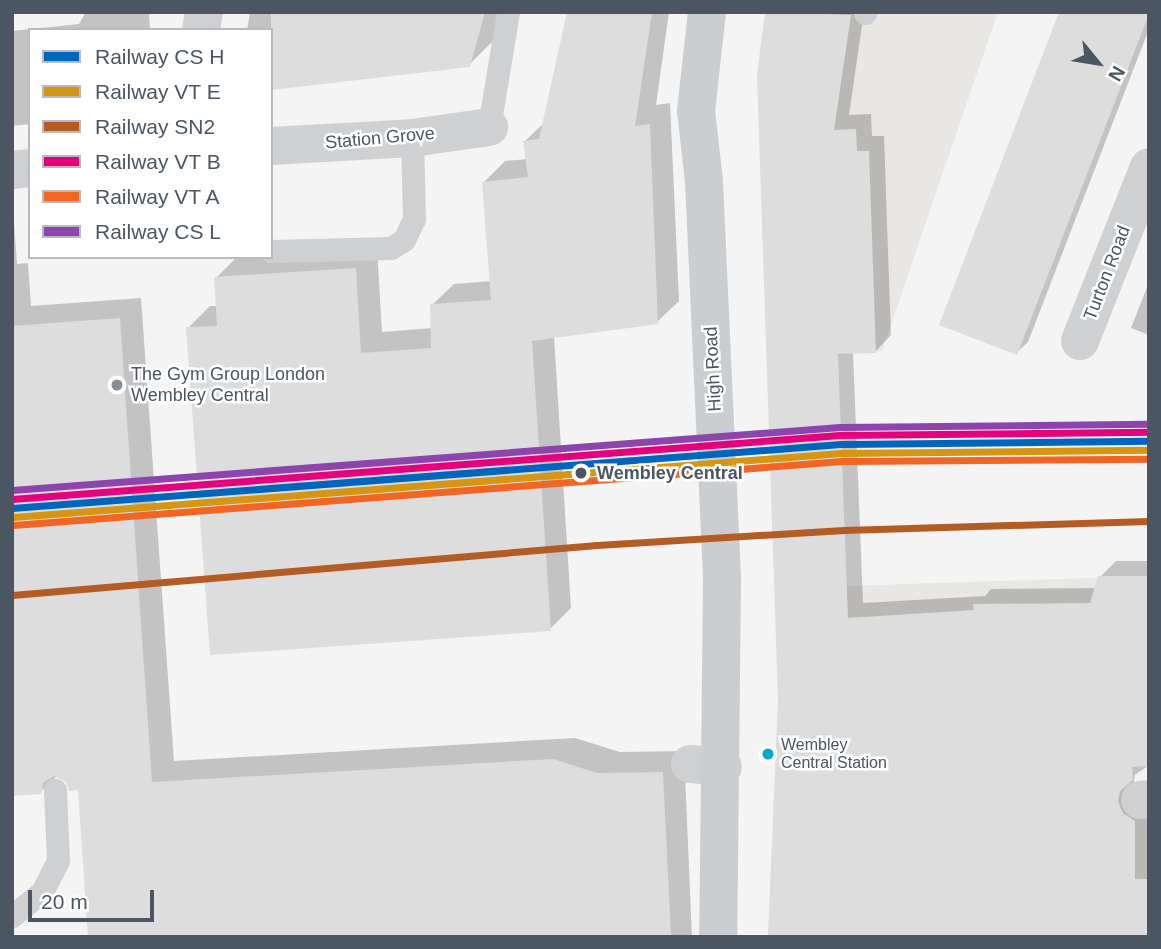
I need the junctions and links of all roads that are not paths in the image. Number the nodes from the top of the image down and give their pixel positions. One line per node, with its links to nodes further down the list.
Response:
1 (508, 12): 3 (lane)
2 (707, 12): 11 (main road, High Road)
3 (489, 127): 4 (street, Station Grove)
4 (412, 138): 5 (street, Station Grove); 7 (lane)
5 (273, 146)
6 (1149, 167): 8 (street, Turton Road)
7 (273, 251)
8 (1080, 341)
9 (55, 790): 10 (lane)
10 (12, 916)
11 (718, 937)

